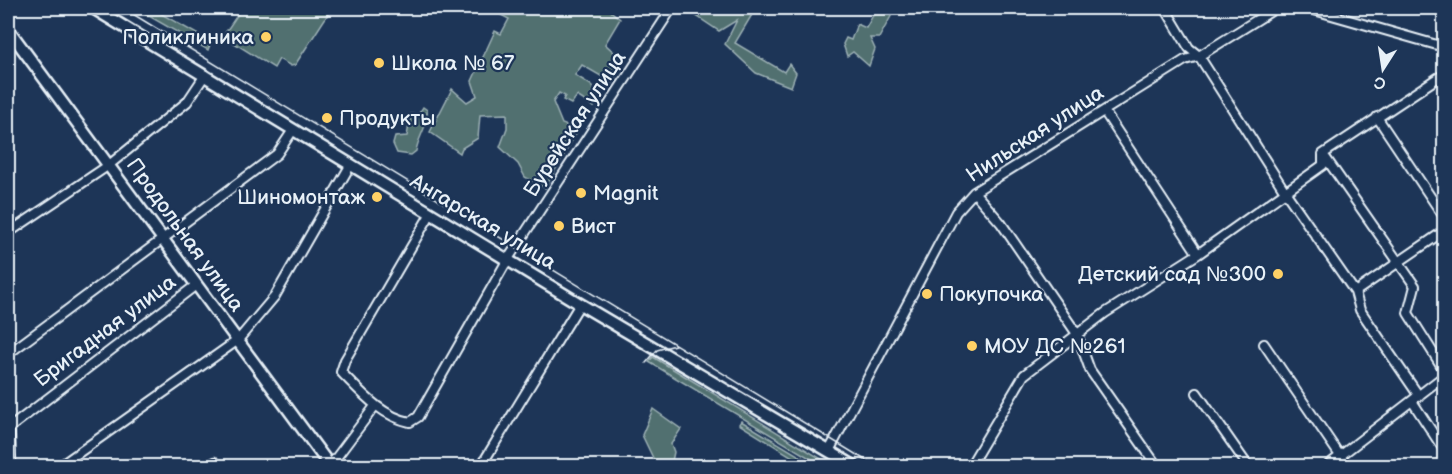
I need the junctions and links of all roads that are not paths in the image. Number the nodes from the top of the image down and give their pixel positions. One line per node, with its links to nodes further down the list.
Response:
1 (93, 8): 9 (main road, Ангарская улица)
2 (672, 8): 25 (street, Бурейская улица)
3 (1165, 8): 8 (street)
4 (1276, 8): 8 (street, Нильская улица)
5 (1307, 8): 7 (street)
6 (8, 29): 16 (main road, Продольная улица)
7 (1444, 47)
8 (1199, 56): 11 (street, Нильская улица); 18 (street)
9 (205, 75): 13 (main road, Ангарская улица); 16 (street)
10 (1442, 80): 12 (street)
11 (1104, 111): 17 (street, Нильская улица); 24 (street)
12 (1377, 117): 14 (street); 20 (street)
13 (293, 130): 15 (main road, Ангарская улица); 23 (street)
14 (1323, 154): 18 (street); 26 (street)
15 (351, 164): 19 (main road, Ангарская улица); 31 (street)
16 (109, 165): 22 (street); 23 (main road, Продольная улица)
17 (974, 192): 30 (street); 41 (street, Нильская улица)
18 (1286, 193): 24 (street); 28 (street)
19 (431, 213): 25 (main road, Ангарская улица); 38 (street)
20 (1444, 217)
21 (1444, 231): 26 (street)
22 (8, 233)
23 (162, 241): 27 (main road, Продольная улица); 33 (street)
24 (1198, 254): 30 (street)
25 (508, 259): 29 (main road, Ангарская улица); 38 (street, Бурейская улица)
26 (1399, 261): 28 (street); 34 (street)
27 (196, 285): 31 (main road, Продольная улица); 39 (street, Бригадная улица)
28 (1356, 292): 37 (street)
29 (580, 304): 41 (main road, Ангарская улица); 49 (street)
30 (1077, 334): 51 (street); 52 (street)
31 (238, 340): 45 (street); 48 (main road, Продольная улица)
32 (1264, 344): 42 (street)
33 (8, 354)
34 (1444, 370)
35 (1444, 376): 37 (street)
36 (1197, 393): 53 (street)
37 (1415, 399): 40 (street); 42 (street)
38 (375, 406): 48 (street)
39 (8, 427): 44 (main road)
40 (1444, 450)
41 (830, 451): 50 (main road, Ангарская улица)
42 (1340, 457): 54 (street); 55 (street)
43 (1444, 462): 56 (street)
44 (10, 466)
45 (60, 466)
46 (208, 466): 47 (street)
47 (219, 466)
48 (330, 466)
49 (482, 466)
50 (854, 466)
51 (970, 466)
52 (1157, 466)
53 (1248, 466)
54 (1327, 466)
55 (1347, 466)
56 (1439, 466)

